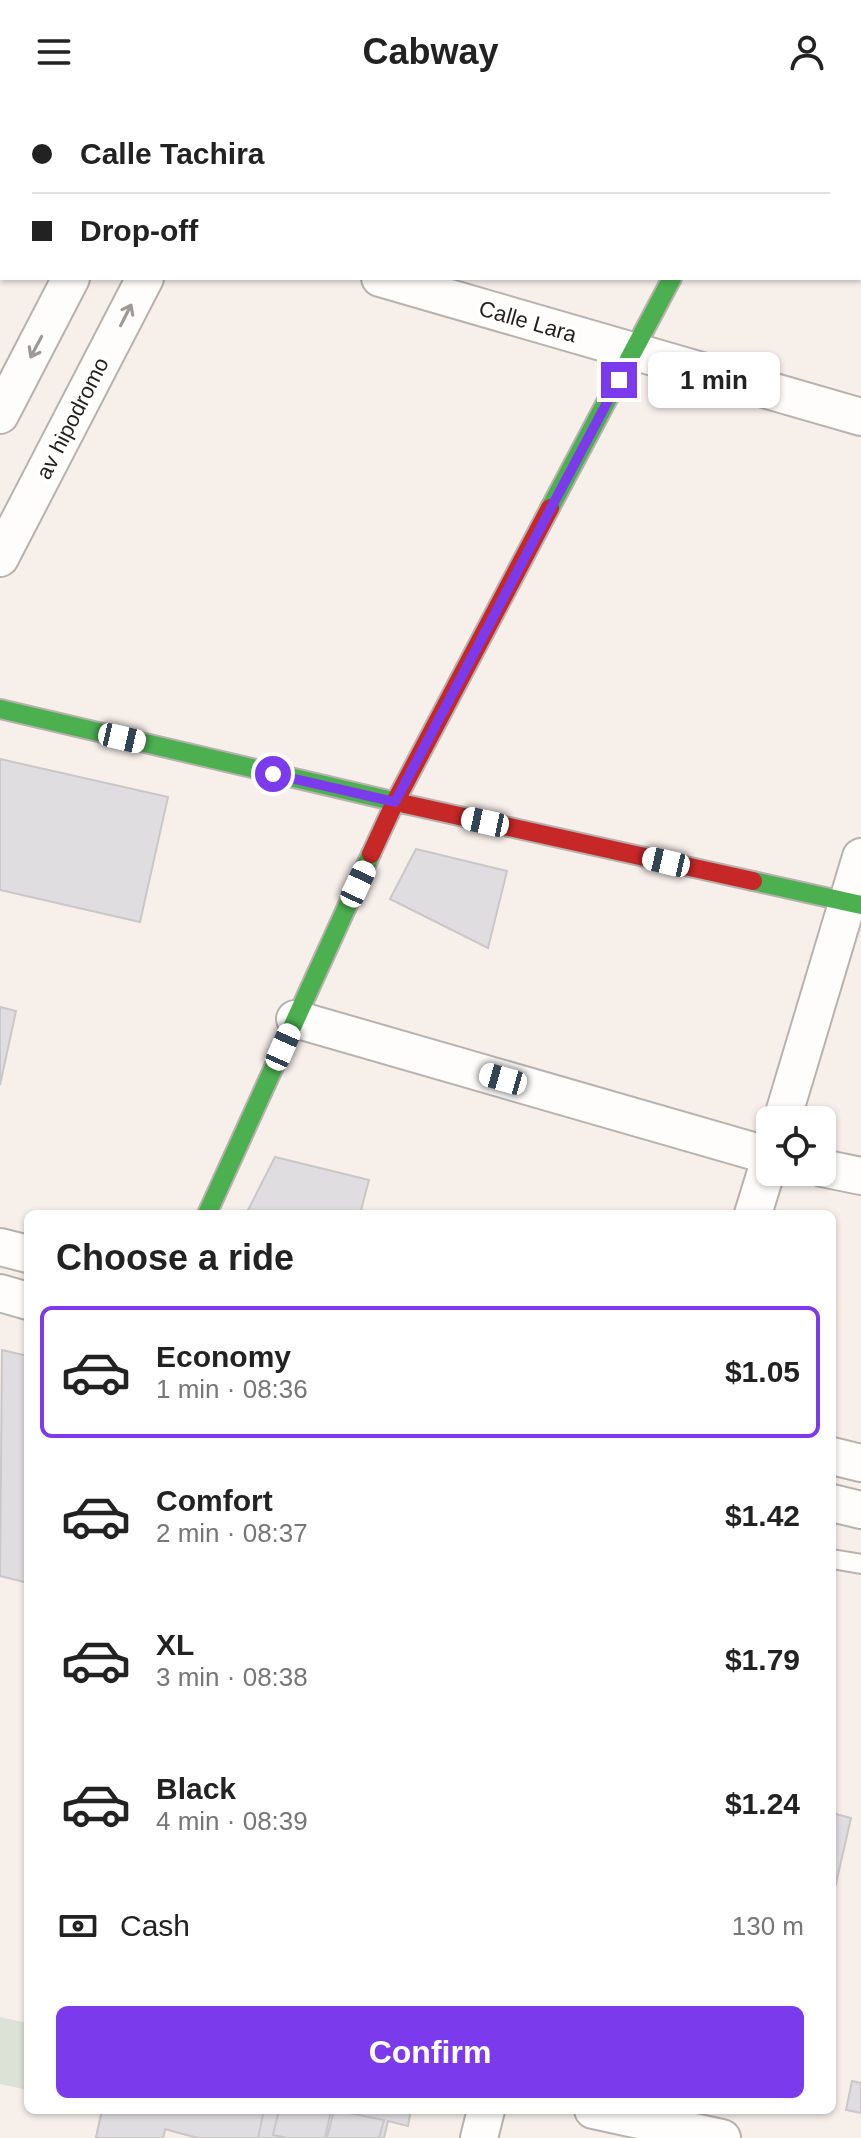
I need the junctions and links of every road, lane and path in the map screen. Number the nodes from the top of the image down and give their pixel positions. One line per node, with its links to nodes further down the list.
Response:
1 (70, 280): 6 (street, one-way to 6)
2 (144, 280): 8 (street, av hipodromo, one-way to 2)
3 (387, 280): 5 (street, Calle Lara)
4 (671, 280): 5 (street)
5 (634, 351): 7 (street, Calle Lara); 10 (street)
6 (0, 415)
7 (861, 417)
8 (0, 558)
9 (0, 709): 10 (street)
10 (395, 802): 12 (street); 13 (street)
11 (861, 857): 12 (street)
12 (854, 904): 14 (street)
13 (295, 1019): 15 (street); 19 (street)
14 (787, 1106)
15 (756, 1154)
16 (836, 1171): 17 (street)
17 (861, 1176)
18 (762, 1186): 20 (street)
19 (209, 1210)
20 (754, 1210)
21 (0, 1247): 22 (street)
22 (24, 1253)
23 (0, 1293): 24 (street)
24 (24, 1300)
25 (836, 1457): 26 (street)
26 (861, 1463)
27 (836, 1504): 28 (street)
28 (861, 1510)
29 (836, 1560): 30 (lane)
30 (861, 1564)
31 (485, 2114): 33 (street)
32 (611, 2114): 34 (street)
33 (479, 2138)
34 (722, 2138)

